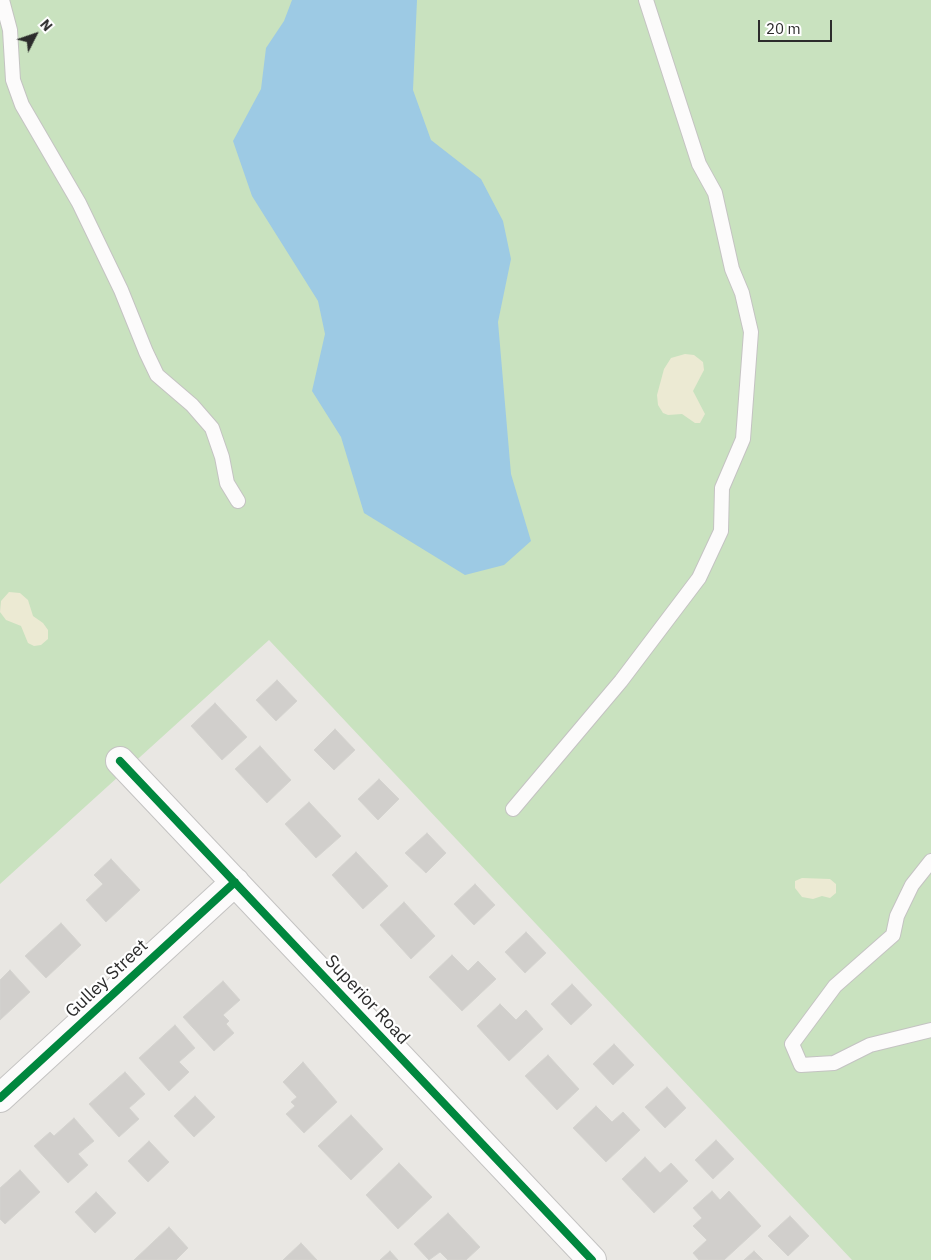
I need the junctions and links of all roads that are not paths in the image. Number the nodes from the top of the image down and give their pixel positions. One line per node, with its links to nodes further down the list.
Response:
1 (2, 0): 3 (lane)
2 (646, 0): 5 (lane)
3 (238, 501)
4 (120, 761): 7 (street, Superior Road)
5 (513, 809)
6 (931, 861): 8 (lane)
7 (235, 882): 9 (street, Gulley Street); 10 (street, Superior Road)
8 (931, 1030)
9 (0, 1098)
10 (592, 1260)

